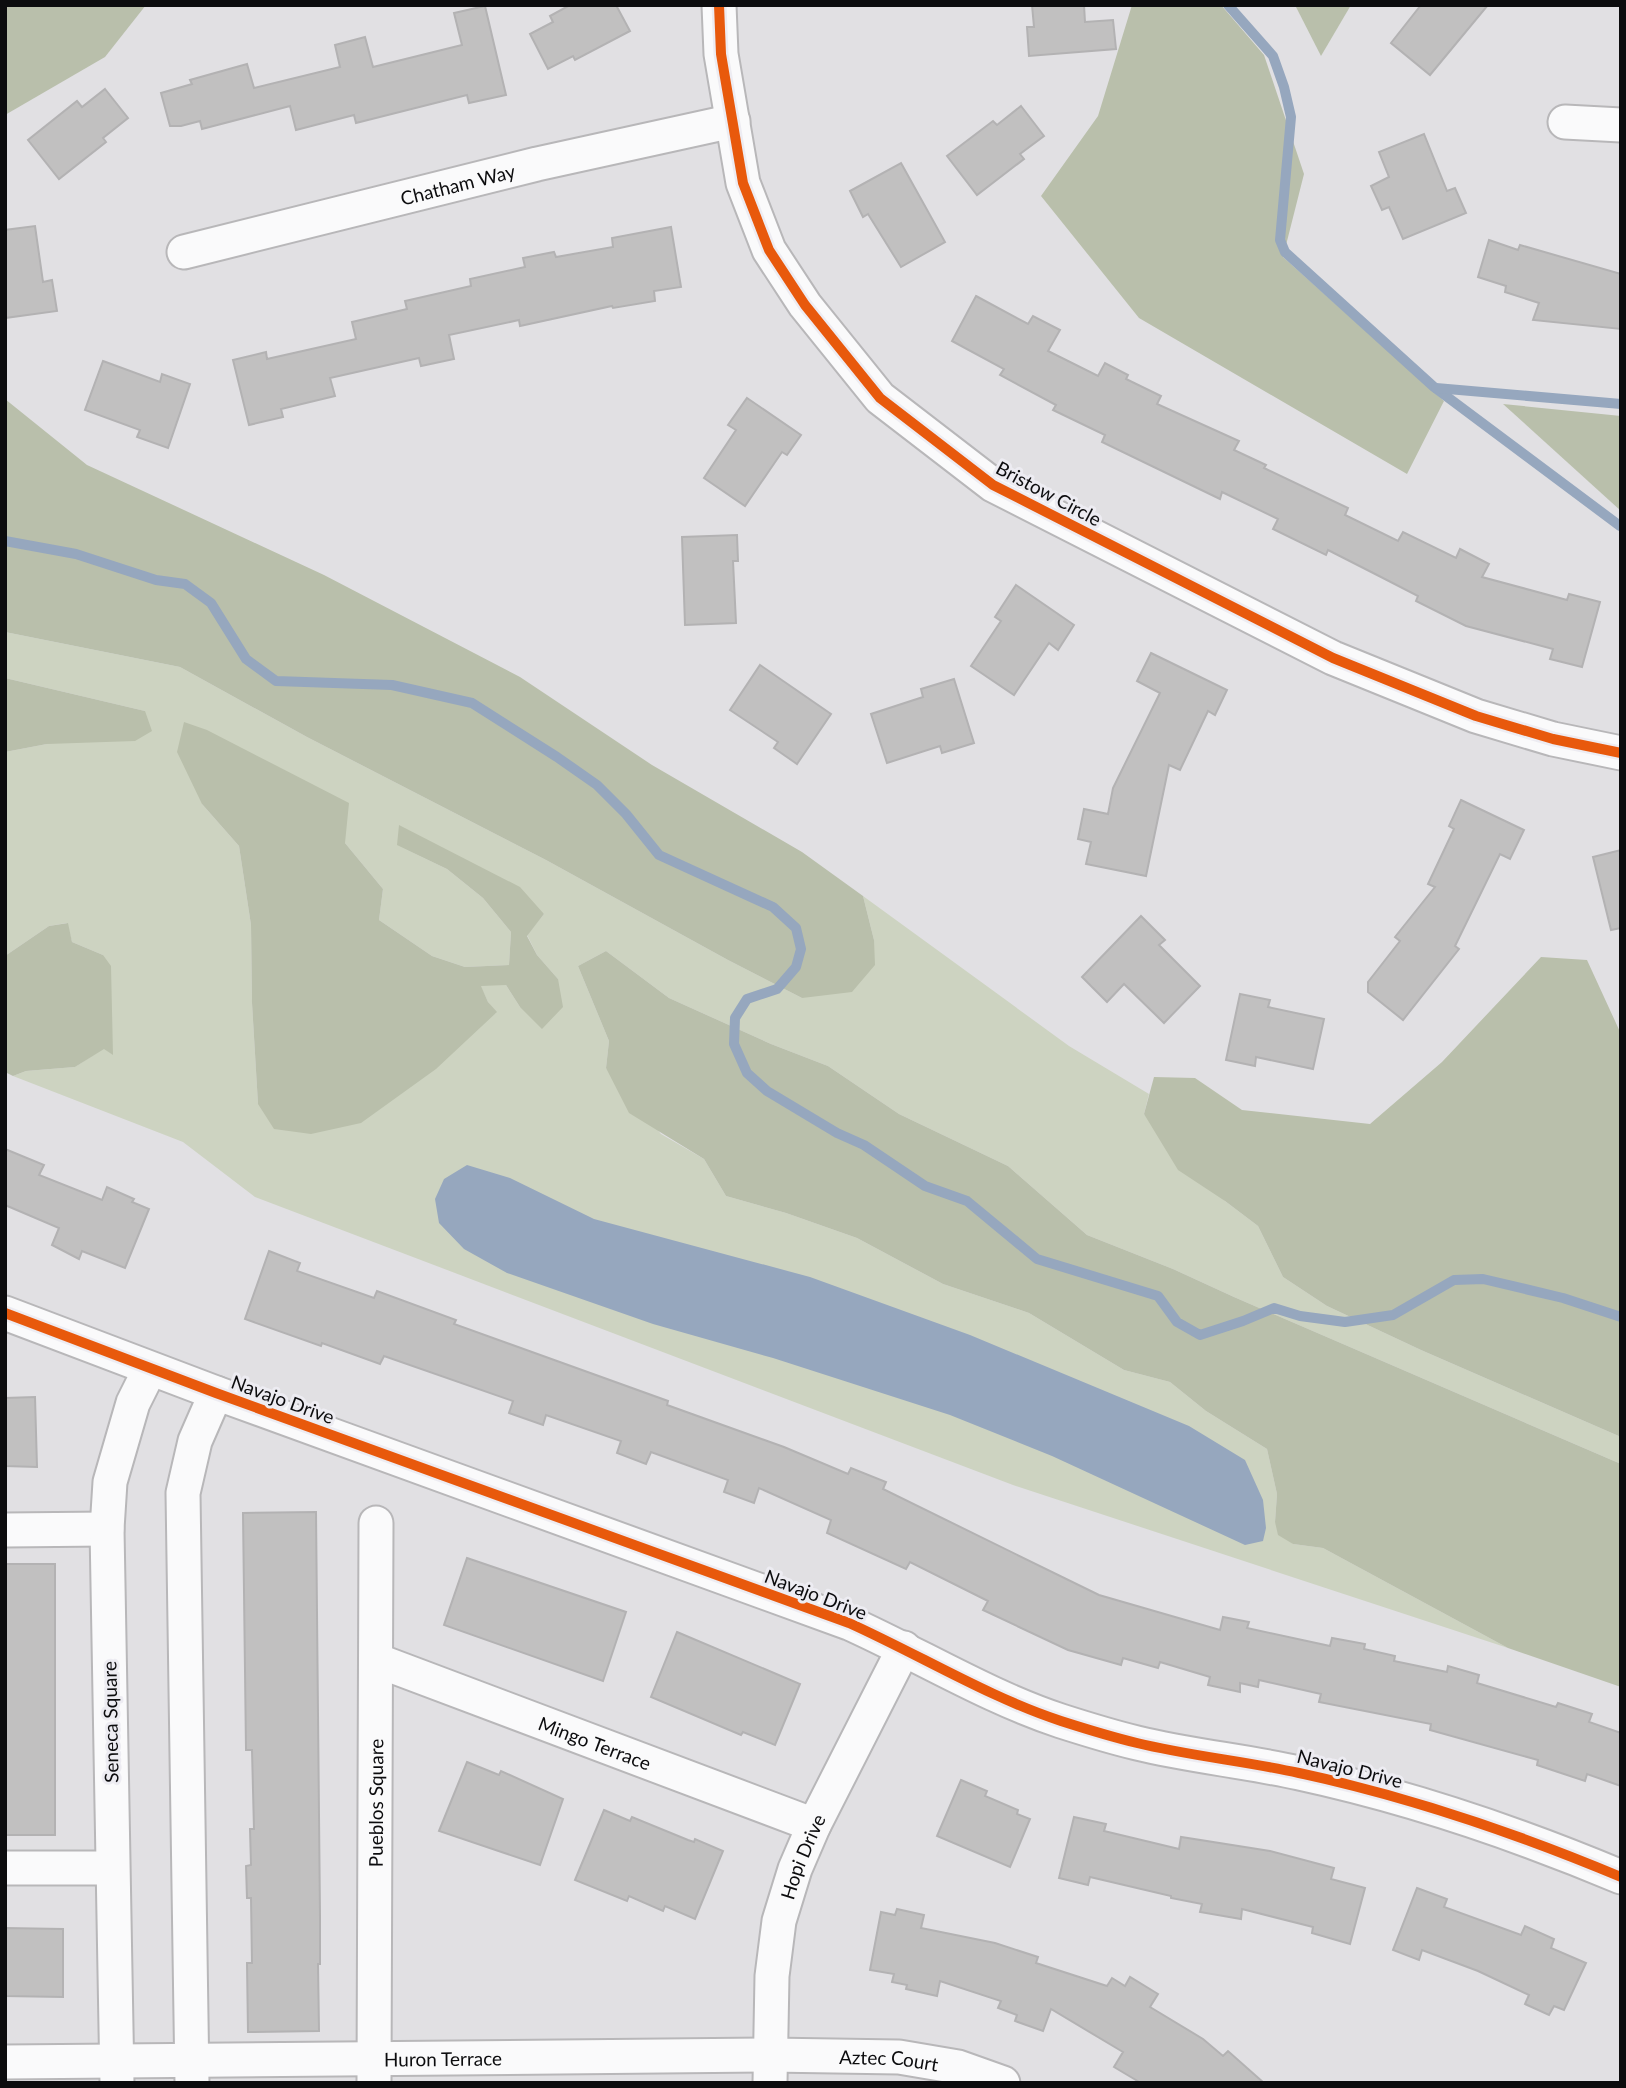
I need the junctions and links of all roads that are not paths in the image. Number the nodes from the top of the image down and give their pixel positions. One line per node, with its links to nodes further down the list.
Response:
1 (719, 5): 2 (street, Bristow Circle)
2 (733, 121): 5 (street, Chatham Way); 6 (street, Bristow Circle)
3 (1565, 122): 4 (street)
4 (1621, 125)
5 (184, 252)
6 (1621, 754)
7 (5, 1313): 8 (street, Navajo Drive)
8 (150, 1369): 9 (street, Navajo Drive); 11 (street, Seneca Square)
9 (216, 1393): 13 (street, Navajo Drive); 23 (street)
10 (376, 1523): 14 (street, Pueblos Square)
11 (107, 1529): 12 (street); 17 (street, Seneca Square)
12 (5, 1530)
13 (904, 1648): 15 (street, Hopi Drive); 18 (street, Navajo Drive)
14 (376, 1660): 15 (street, Mingo Terrace); 21 (street, Pueblos Square)
15 (814, 1825): 20 (street, Hopi Drive)
16 (5, 1868): 17 (street)
17 (112, 1868): 22 (street, Seneca Square)
18 (1621, 1877)
19 (5, 2062): 22 (street, Huron Terrace)
20 (770, 2069): 21 (street, Huron Terrace); 24 (street, Aztec Court)
21 (374, 2071): 23 (street, Huron Terrace)
22 (117, 2072): 23 (street, Huron Terrace)
23 (192, 2072)
24 (1003, 2083)

